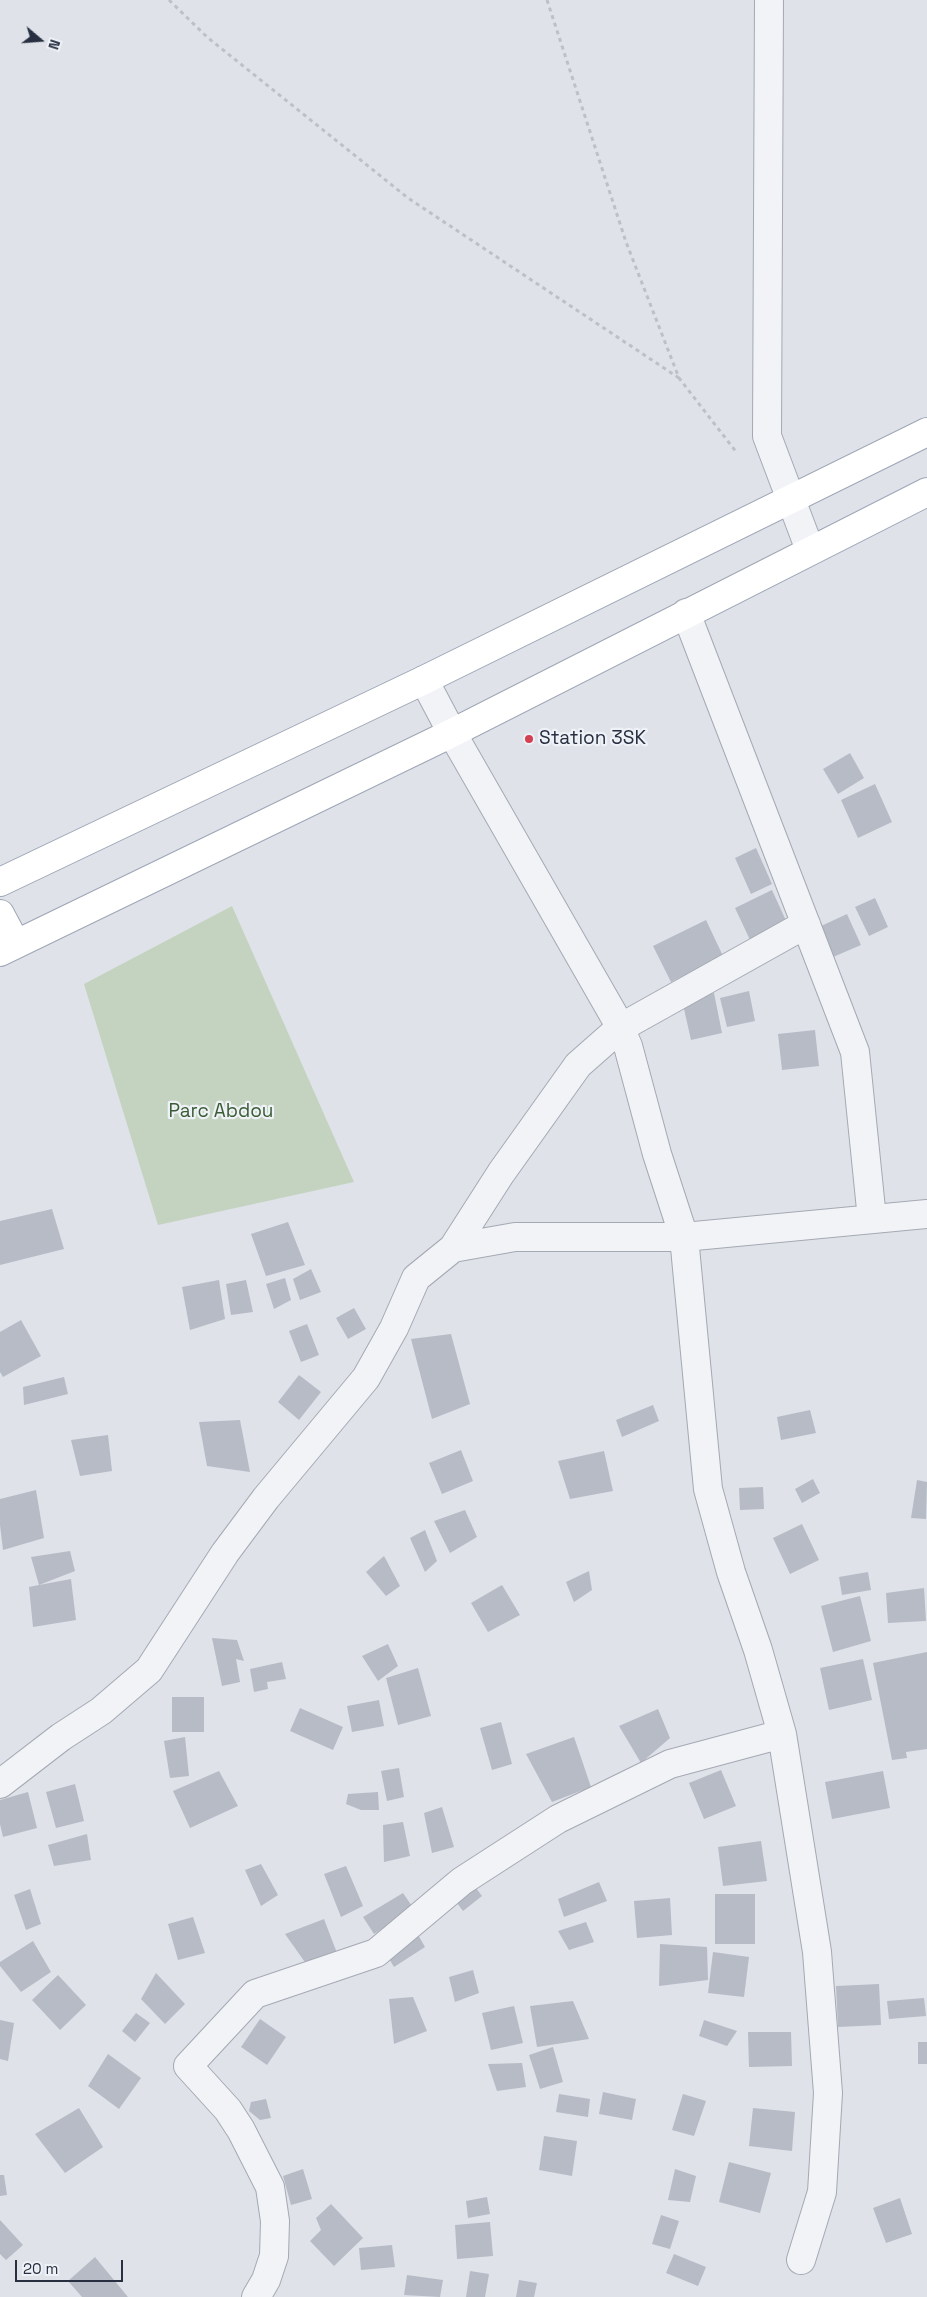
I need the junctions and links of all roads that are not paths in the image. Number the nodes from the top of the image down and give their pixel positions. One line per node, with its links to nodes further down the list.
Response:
1 (769, 0): 4 (street)
2 (927, 432): 4 (main road)
3 (927, 492): 5 (main road)
4 (791, 500): 5 (street); 7 (main road)
5 (810, 550): 6 (main road)
6 (686, 612): 8 (main road); 11 (street)
7 (424, 680): 8 (street); 9 (main road)
8 (452, 733): 12 (main road); 13 (street)
9 (0, 882)
10 (0, 914): 12 (main road)
11 (806, 924): 13 (street); 15 (street)
12 (8, 948)
13 (620, 1028): 16 (street); 17 (street)
14 (927, 1214): 15 (street)
15 (872, 1219): 16 (street)
16 (684, 1237): 17 (street); 18 (street)
17 (453, 1248): 19 (street)
18 (782, 1734): 20 (street); 21 (street)
19 (0, 1784)
20 (801, 2260)
21 (256, 2297)

